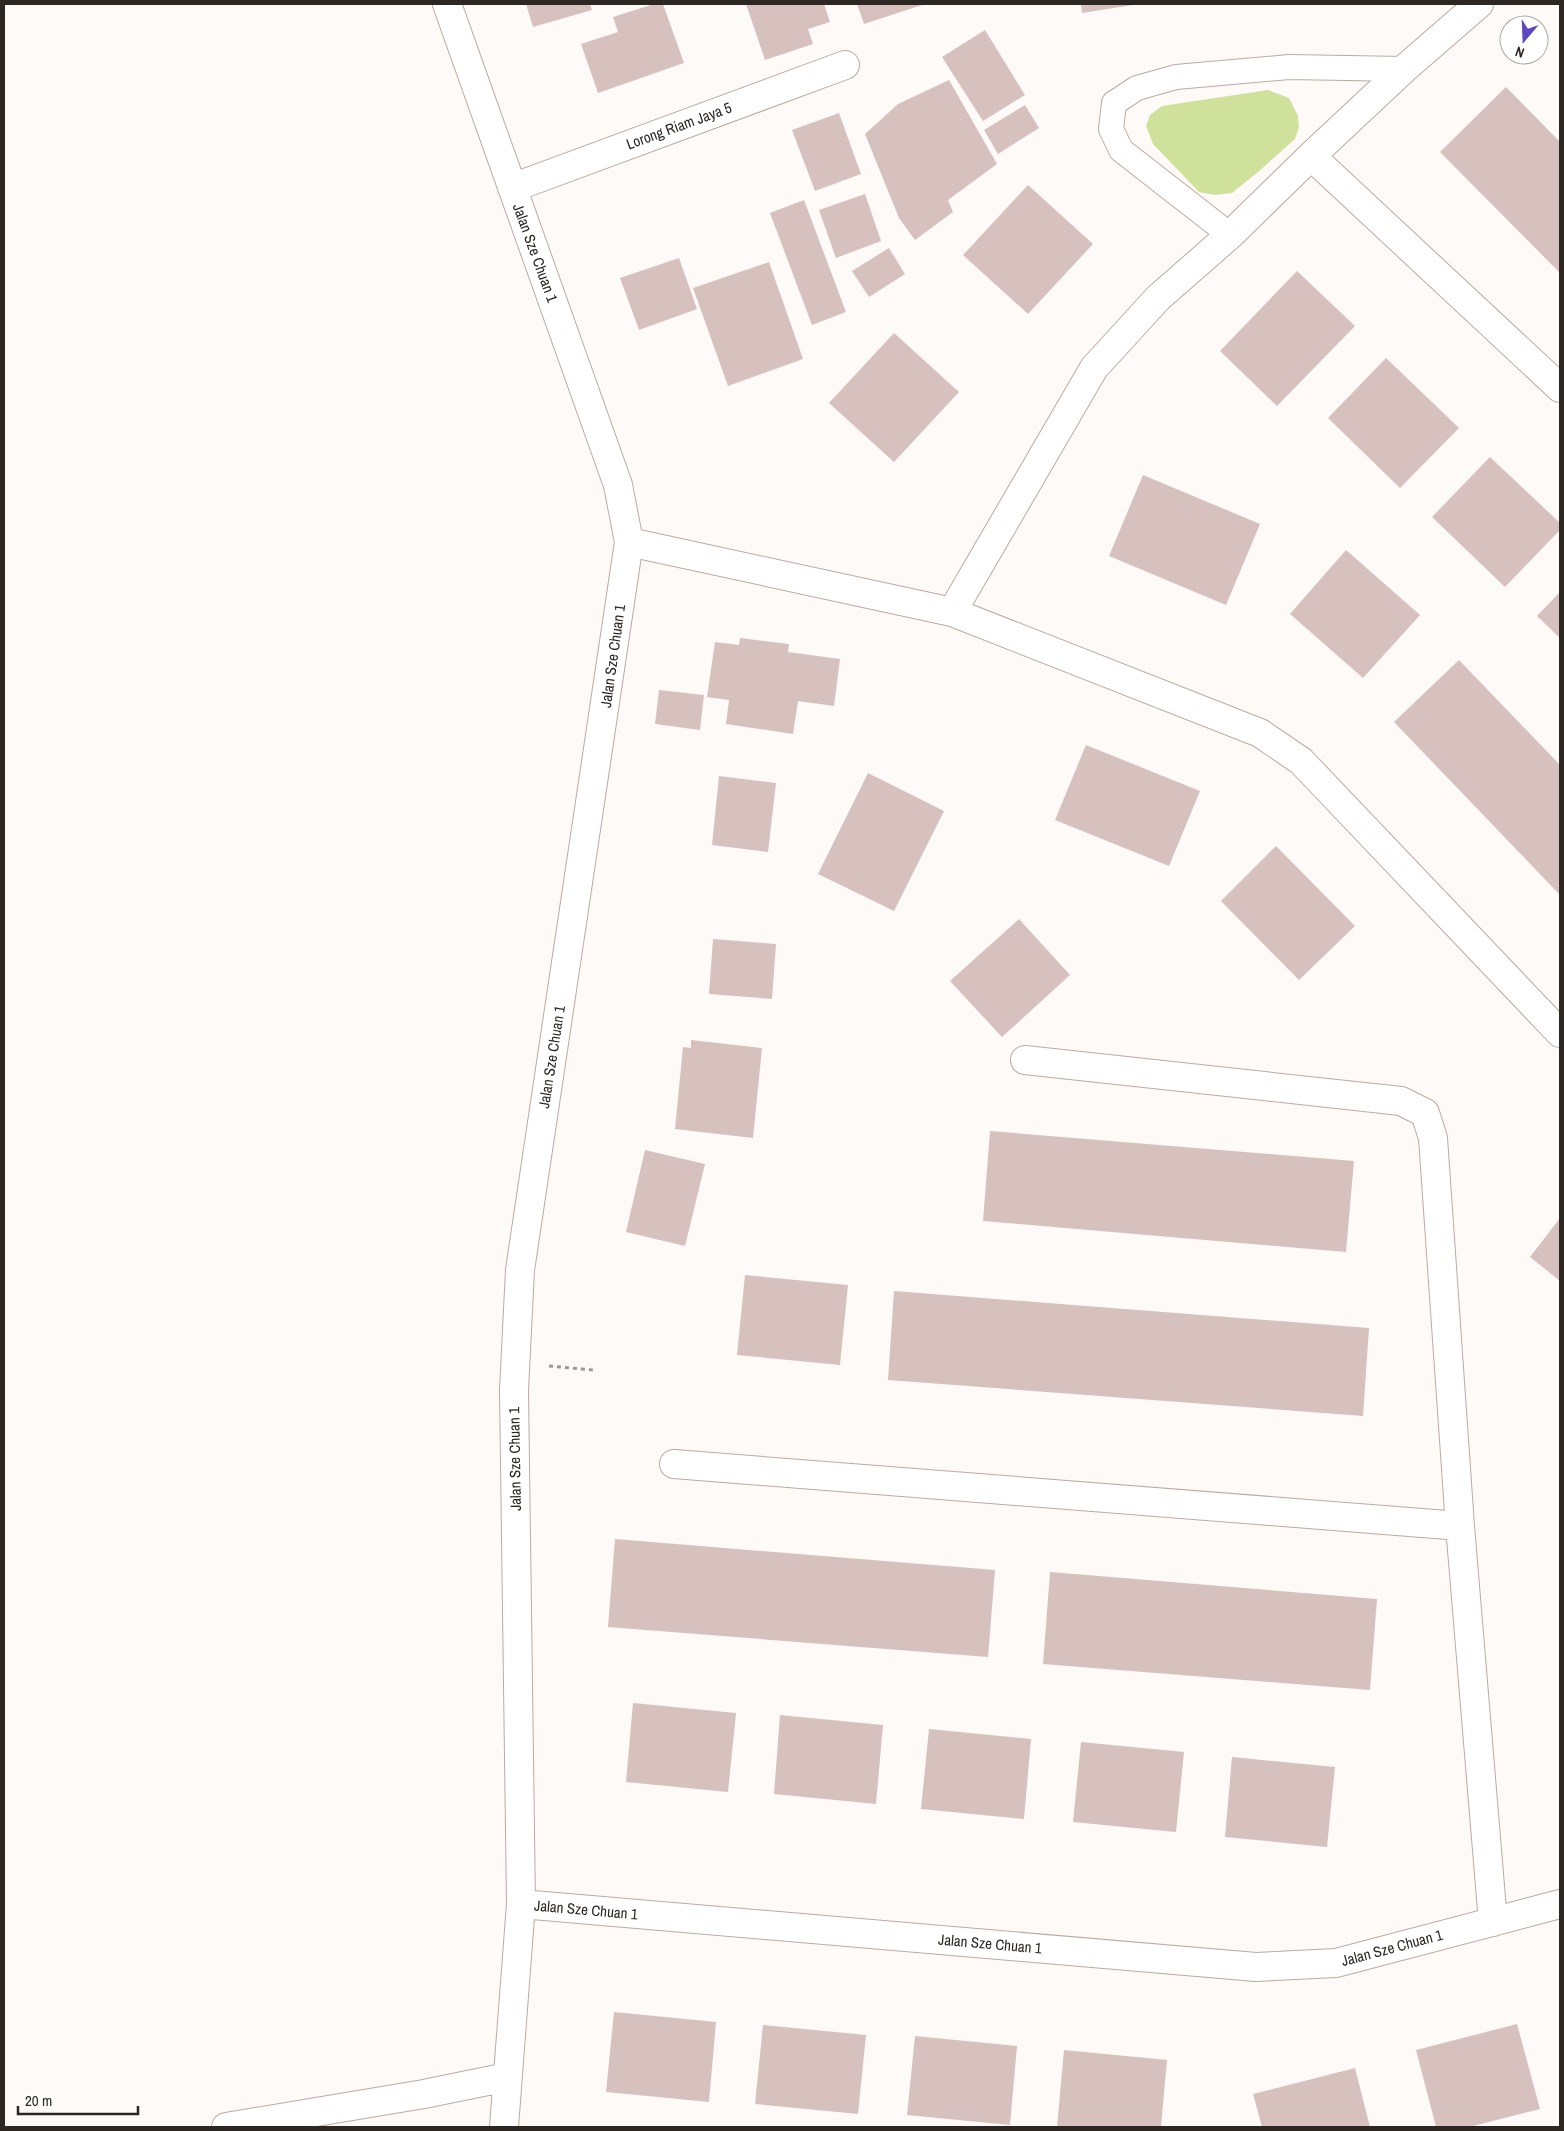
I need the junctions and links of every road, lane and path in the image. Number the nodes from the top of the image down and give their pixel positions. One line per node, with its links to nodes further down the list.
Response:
1 (446, 4): 6 (street, Jalan Sze Chuan 1)
2 (1479, 4): 4 (street)
3 (845, 65): 6 (street, Lorong Riam Jaya 5)
4 (1404, 69): 5 (street); 7 (lane)
5 (1311, 156): 7 (street); 8 (street)
6 (512, 188): 9 (street, Jalan Sze Chuan 1)
7 (1230, 234): 10 (street)
8 (1560, 388)
9 (629, 542): 10 (street); 13 (street, Jalan Sze Chuan 1)
10 (952, 612): 11 (street)
11 (1560, 1033)
12 (1025, 1060): 16 (street)
13 (516, 1364): 14 (path); 17 (street, Jalan Sze Chuan 1)
14 (593, 1370)
15 (674, 1464): 16 (street)
16 (1460, 1526): 19 (street)
17 (521, 1904): 19 (street, Jalan Sze Chuan 1); 20 (street)
18 (1558, 1909): 19 (street, Jalan Sze Chuan 1)
19 (1492, 1922)
20 (507, 2077): 21 (street); 22 (street)
21 (226, 2127)
22 (504, 2127)

